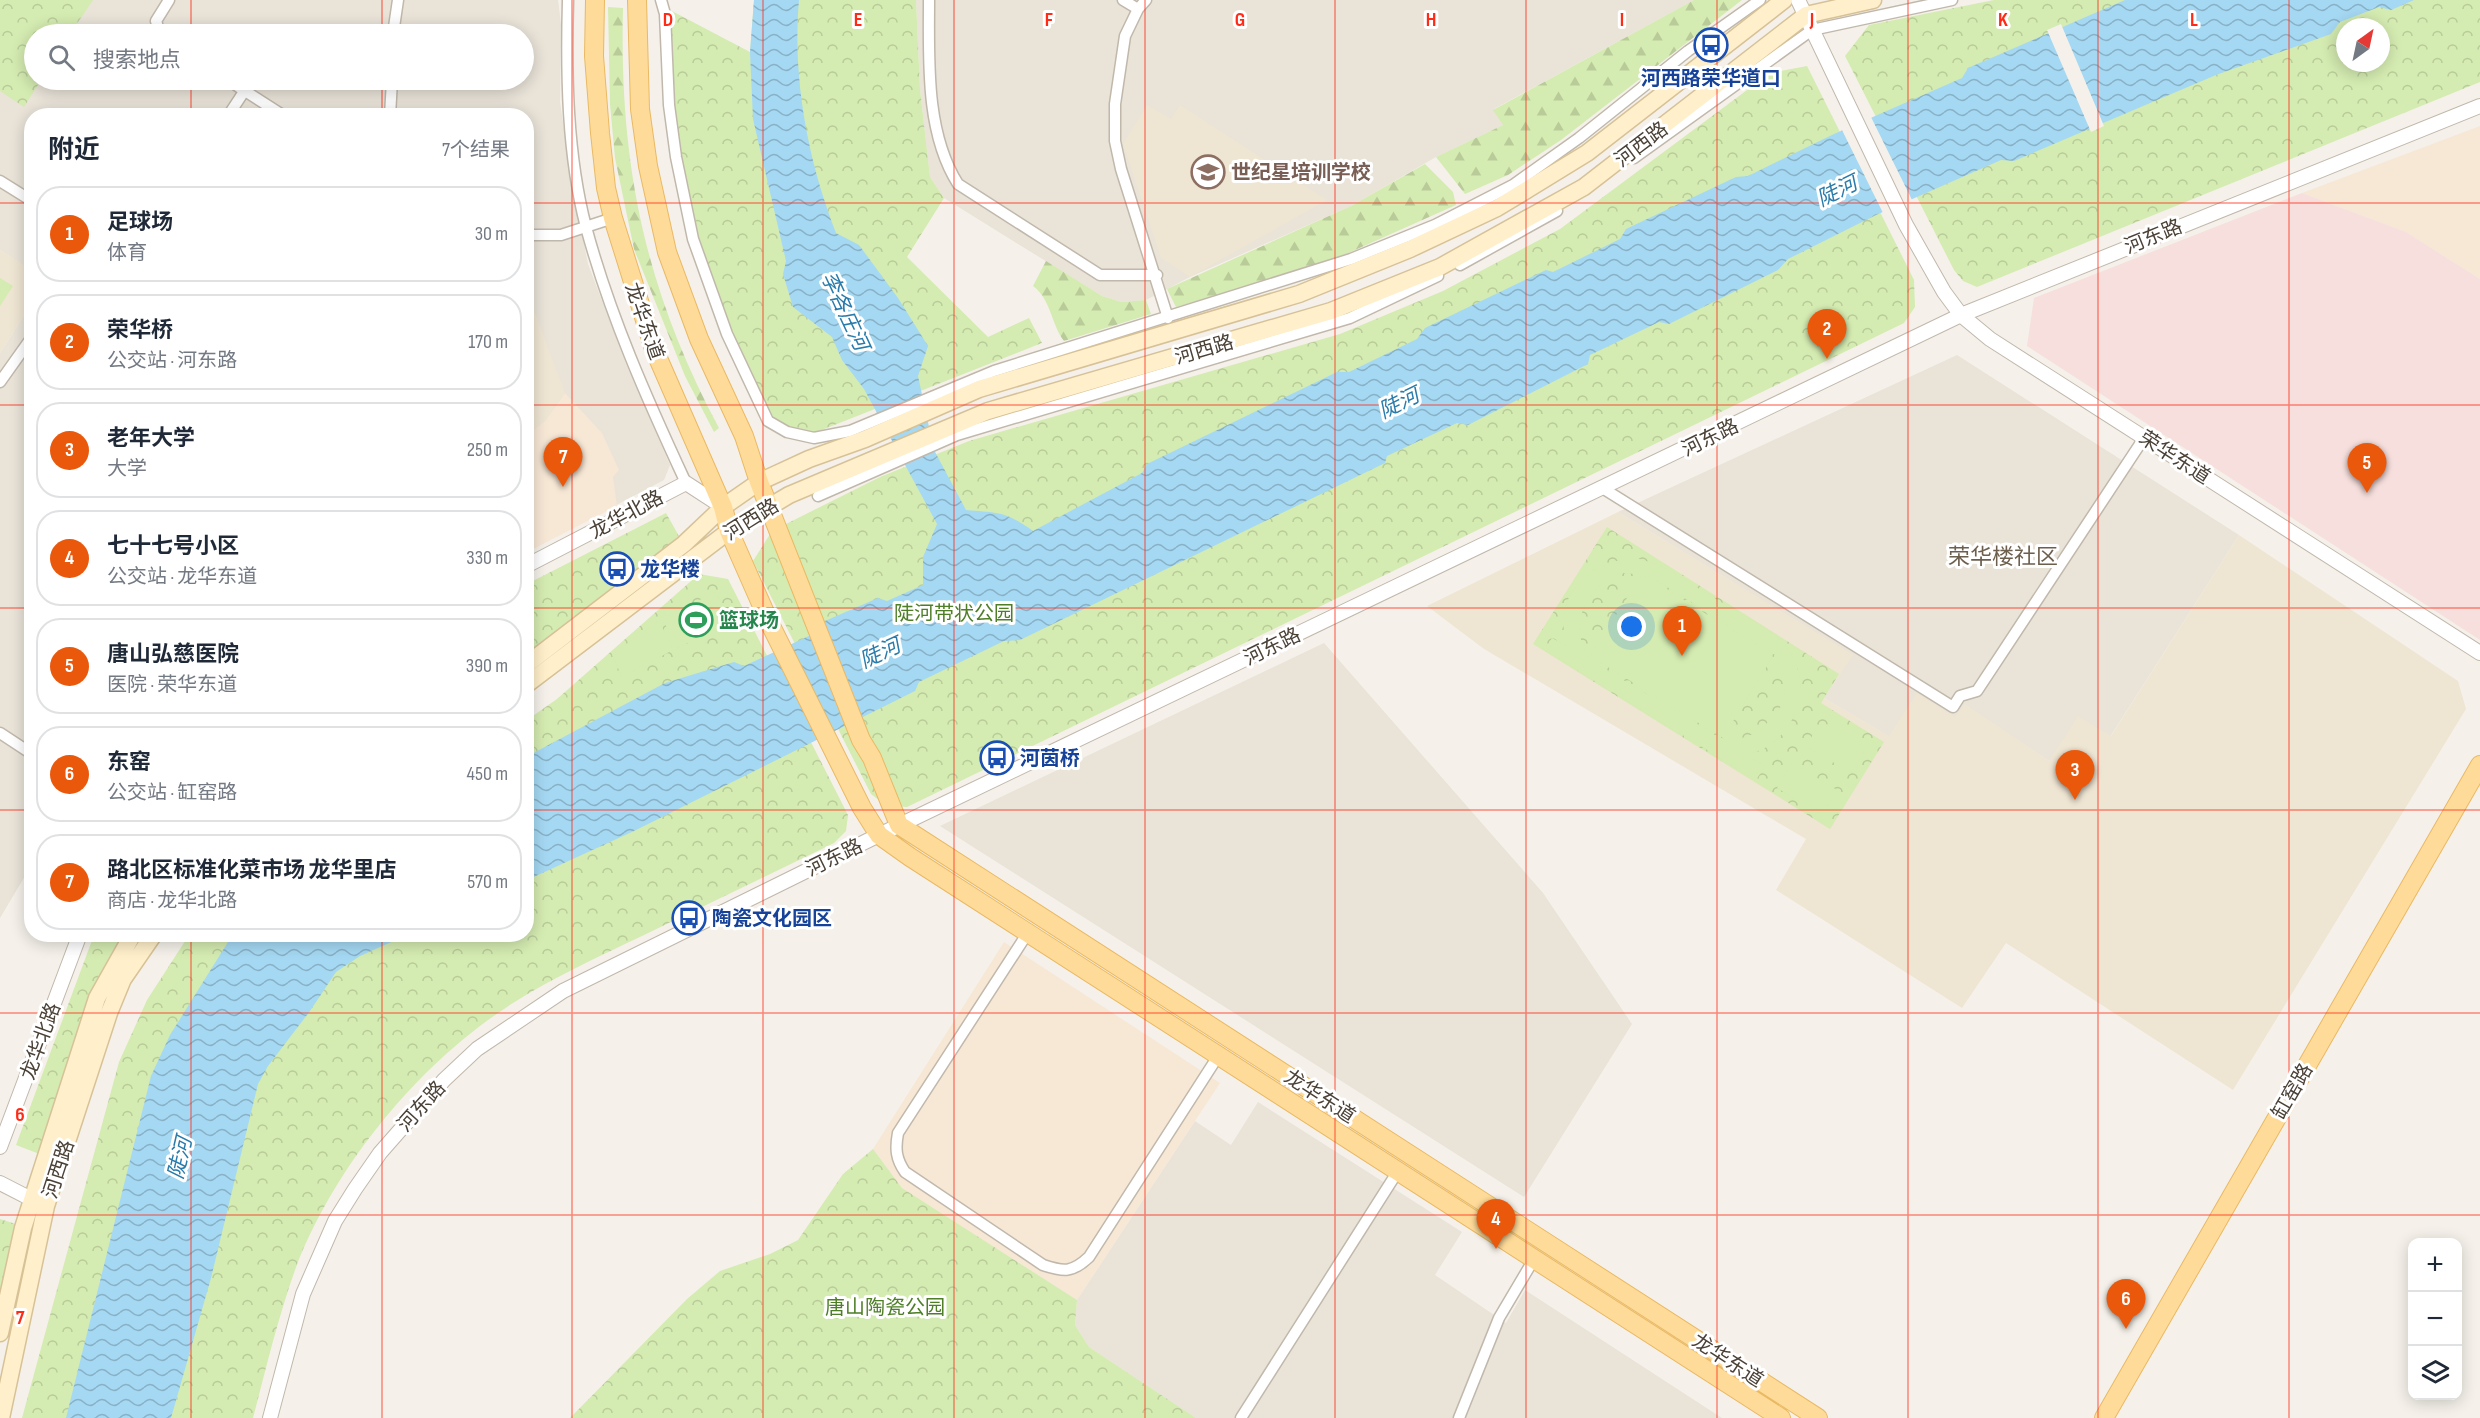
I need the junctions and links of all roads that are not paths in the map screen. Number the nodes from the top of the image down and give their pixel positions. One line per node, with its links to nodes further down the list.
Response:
1 (169, 0): 16 (street)
2 (398, 0): 17 (street)
3 (568, 0): 27 (street)
4 (595, 0): 26 (main road, 龙华东道)
5 (637, 0): 37 (main road)
6 (661, 0): 34 (street)
7 (929, 0): 29 (street)
8 (1123, 0): 14 (street)
9 (1146, 0): 14 (street)
10 (1760, 0): 31 (street)
11 (1784, 0): 34 (main road, 河西路)
12 (1874, 0): 15 (main road, 河西路)
13 (1952, 0): 15 (street)
14 (1138, 9): 29 (street)
15 (1805, 15): 30 (street, 荣华东道); 36 (main road, 河西路)
16 (157, 24)
17 (394, 24)
18 (245, 90): 21 (street); 22 (street)
19 (391, 90): 23 (street)
20 (2480, 106): 30 (street, 河东路)
21 (233, 108)
22 (272, 108)
23 (390, 108)
24 (0, 181): 25 (street)
25 (24, 196)
26 (613, 218): 27 (street); 41 (main road, 龙华东道)
27 (586, 225): 28 (street); 38 (street)
28 (534, 235)
29 (1157, 275): 31 (street)
30 (1961, 315): 35 (street, 荣华东道); 39 (street, 河东路)
31 (1168, 318): 34 (street)
32 (24, 348): 33 (street)
33 (0, 382)
34 (941, 398): 37 (main road, 河西路)
35 (2144, 438): 39 (street); 45 (street, 荣华东道)
36 (879, 462): 40 (street); 42 (main road, 河西路)
37 (759, 482): 41 (main road, 河西路); 42 (main road)
38 (686, 483): 41 (street, 龙华北路); 44 (street, 龙华北路)
39 (1604, 489): 51 (street, 河东路)
40 (818, 496)
41 (723, 507): 43 (main road, 龙华东道); 46 (main road, 河西路)
42 (769, 507): 43 (main road, 河西路); 51 (main road)
43 (729, 531): 47 (main road, 河西路); 52 (main road, 龙华东道)
44 (534, 562)
45 (2480, 653)
46 (534, 659)
47 (534, 680)
48 (0, 733): 49 (street)
49 (24, 749)
50 (2480, 765): 70 (main road, 缸窑路)
51 (900, 825): 52 (street, 河东路); 69 (main road, 龙华东道)
52 (879, 835): 53 (main road, 龙华东道); 65 (street, 河东路)
53 (1027, 934): 57 (main road, 龙华东道); 57 (street)
54 (77, 942): 58 (street, 龙华北路)
55 (128, 942): 61 (main road, 河西路)
56 (148, 942): 61 (main road, 河西路)
57 (1217, 1054): 59 (main road, 龙华东道)
58 (0, 1147)
59 (1398, 1171): 62 (main road, 龙华东道); 66 (street)
60 (0, 1183): 61 (street)
61 (39, 1203): 63 (main road, 河西路); 64 (main road, 河西路)
62 (1534, 1259): 67 (street); 68 (main road, 龙华东道)
63 (0, 1333)
64 (1, 1418)
65 (270, 1418)
66 (1241, 1418)
67 (1459, 1418)
68 (1781, 1418)
69 (1818, 1418)
70 (2104, 1418)

